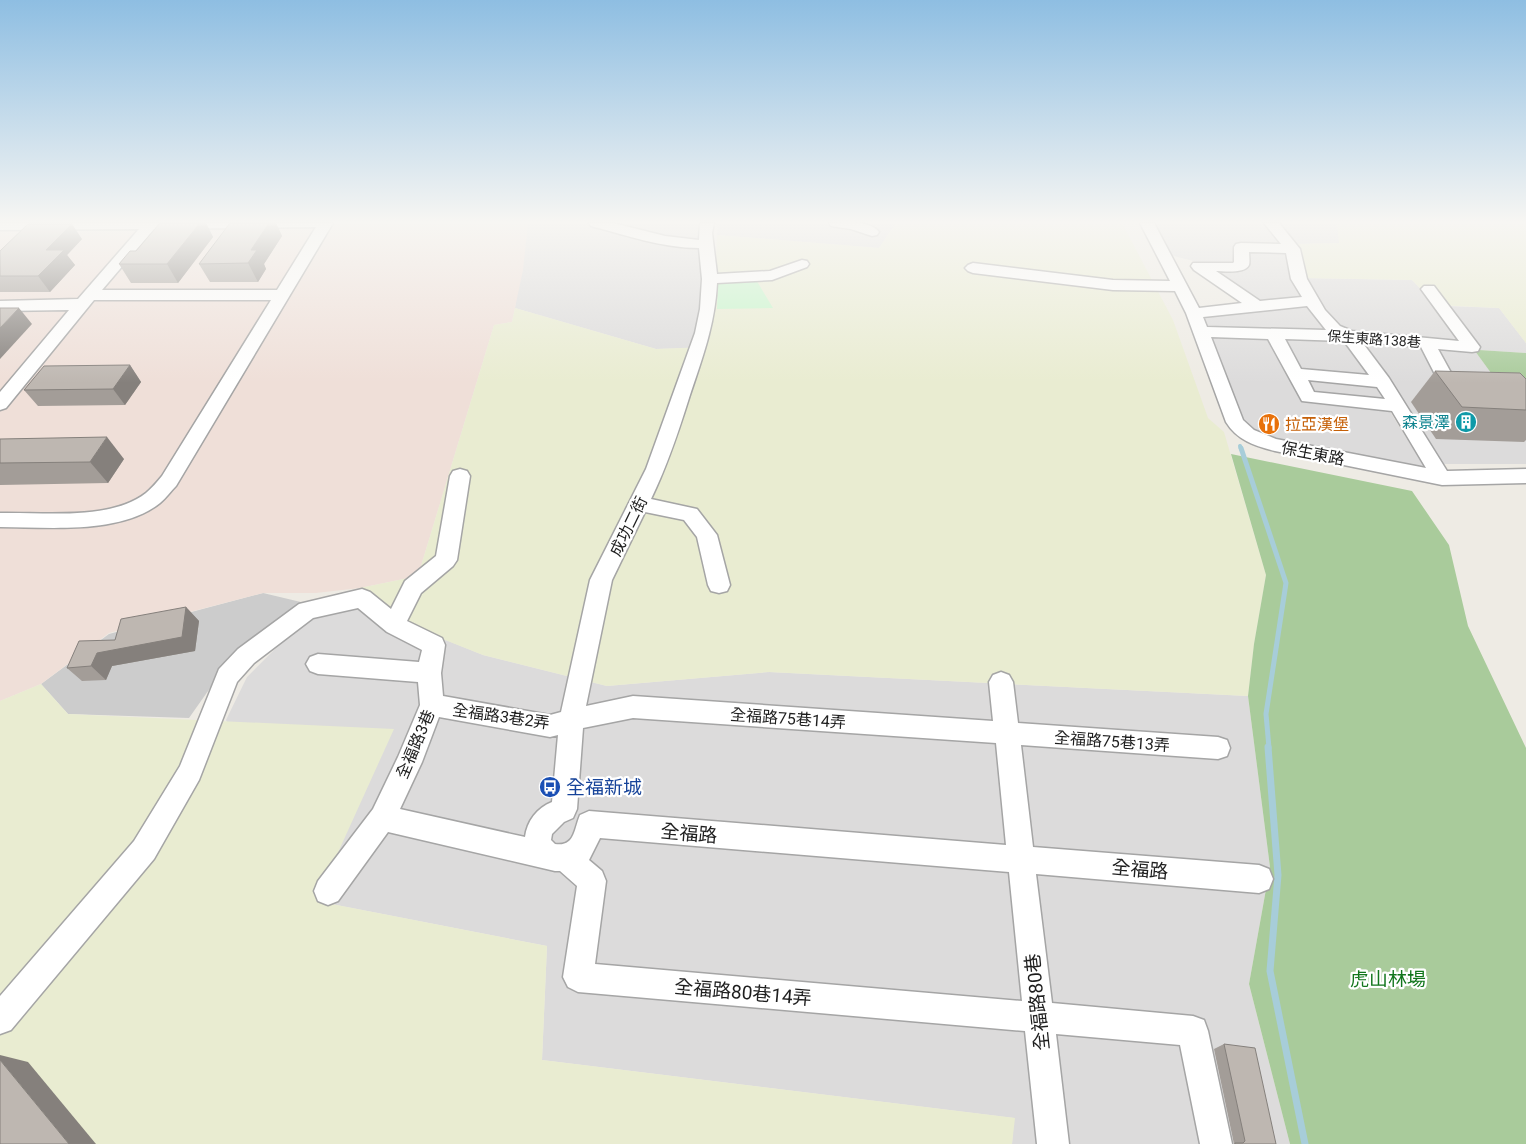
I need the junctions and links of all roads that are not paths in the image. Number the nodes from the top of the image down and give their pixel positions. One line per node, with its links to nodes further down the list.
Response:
1 (106, 276): 12 (street)
2 (294, 276): 11 (street)
3 (751, 276): 8 (street)
4 (1042, 276): 9 (street)
5 (1176, 276): 9 (street, 保生東路)
6 (1213, 276): 15 (street)
7 (1298, 276): 13 (street)
8 (710, 279): 29 (street, 成功二街)
9 (1181, 286): 16 (street, 保生東路)
10 (1429, 289): 20 (street, 保生東路138巷)
11 (282, 295): 12 (street); 30 (street)
12 (87, 299): 14 (street); 24 (street)
13 (1311, 301): 15 (street); 19 (street)
14 (0, 306)
15 (1258, 307): 16 (street)
16 (1194, 313): 17 (street, 保生東路)
17 (1202, 332): 18 (street, 保生東路138巷); 28 (street, 保生東路)
18 (1274, 334): 19 (street, 保生東路138巷); 21 (street)
19 (1349, 336): 20 (street, 保生東路138巷); 23 (street)
20 (1427, 343): 22 (street)
21 (1296, 374): 23 (street); 25 (street)
22 (1446, 380)
23 (1383, 382): 25 (street)
24 (2, 400)
25 (1397, 406): 28 (street)
26 (460, 476): 32 (street)
27 (1526, 476): 28 (street, 保生東路)
28 (1442, 478)
29 (639, 504): 31 (street); 37 (street, 成功二街)
30 (0, 520)
31 (719, 585)
32 (394, 625): 34 (street, 全福路3巷); 47 (street, 全福路3巷)
33 (318, 664): 34 (street)
34 (430, 673): 36 (street, 全福路3巷)
35 (1001, 682): 38 (street)
36 (432, 705): 37 (street, 全福路3巷2弄); 41 (street, 全福路3巷)
37 (571, 720): 38 (street, 全福路75巷14弄); 40 (street, 成功二街)
38 (1006, 734): 39 (street, 全福路75巷13弄); 44 (street)
39 (1218, 748)
40 (554, 815): 42 (street); 43 (street)
41 (382, 818): 43 (street); 46 (street, 全福路3巷)
42 (589, 824): 43 (street); 44 (street, 全福路)
43 (562, 858): 48 (street, 全福路80巷14弄)
44 (1021, 860): 45 (street, 全福路); 48 (street, 全福路80巷)
45 (1259, 879)
46 (328, 891)
47 (0, 1018)
48 (1038, 1018): 49 (street, 全福路80巷); 50 (street)
49 (1053, 1144)
50 (1216, 1144)

